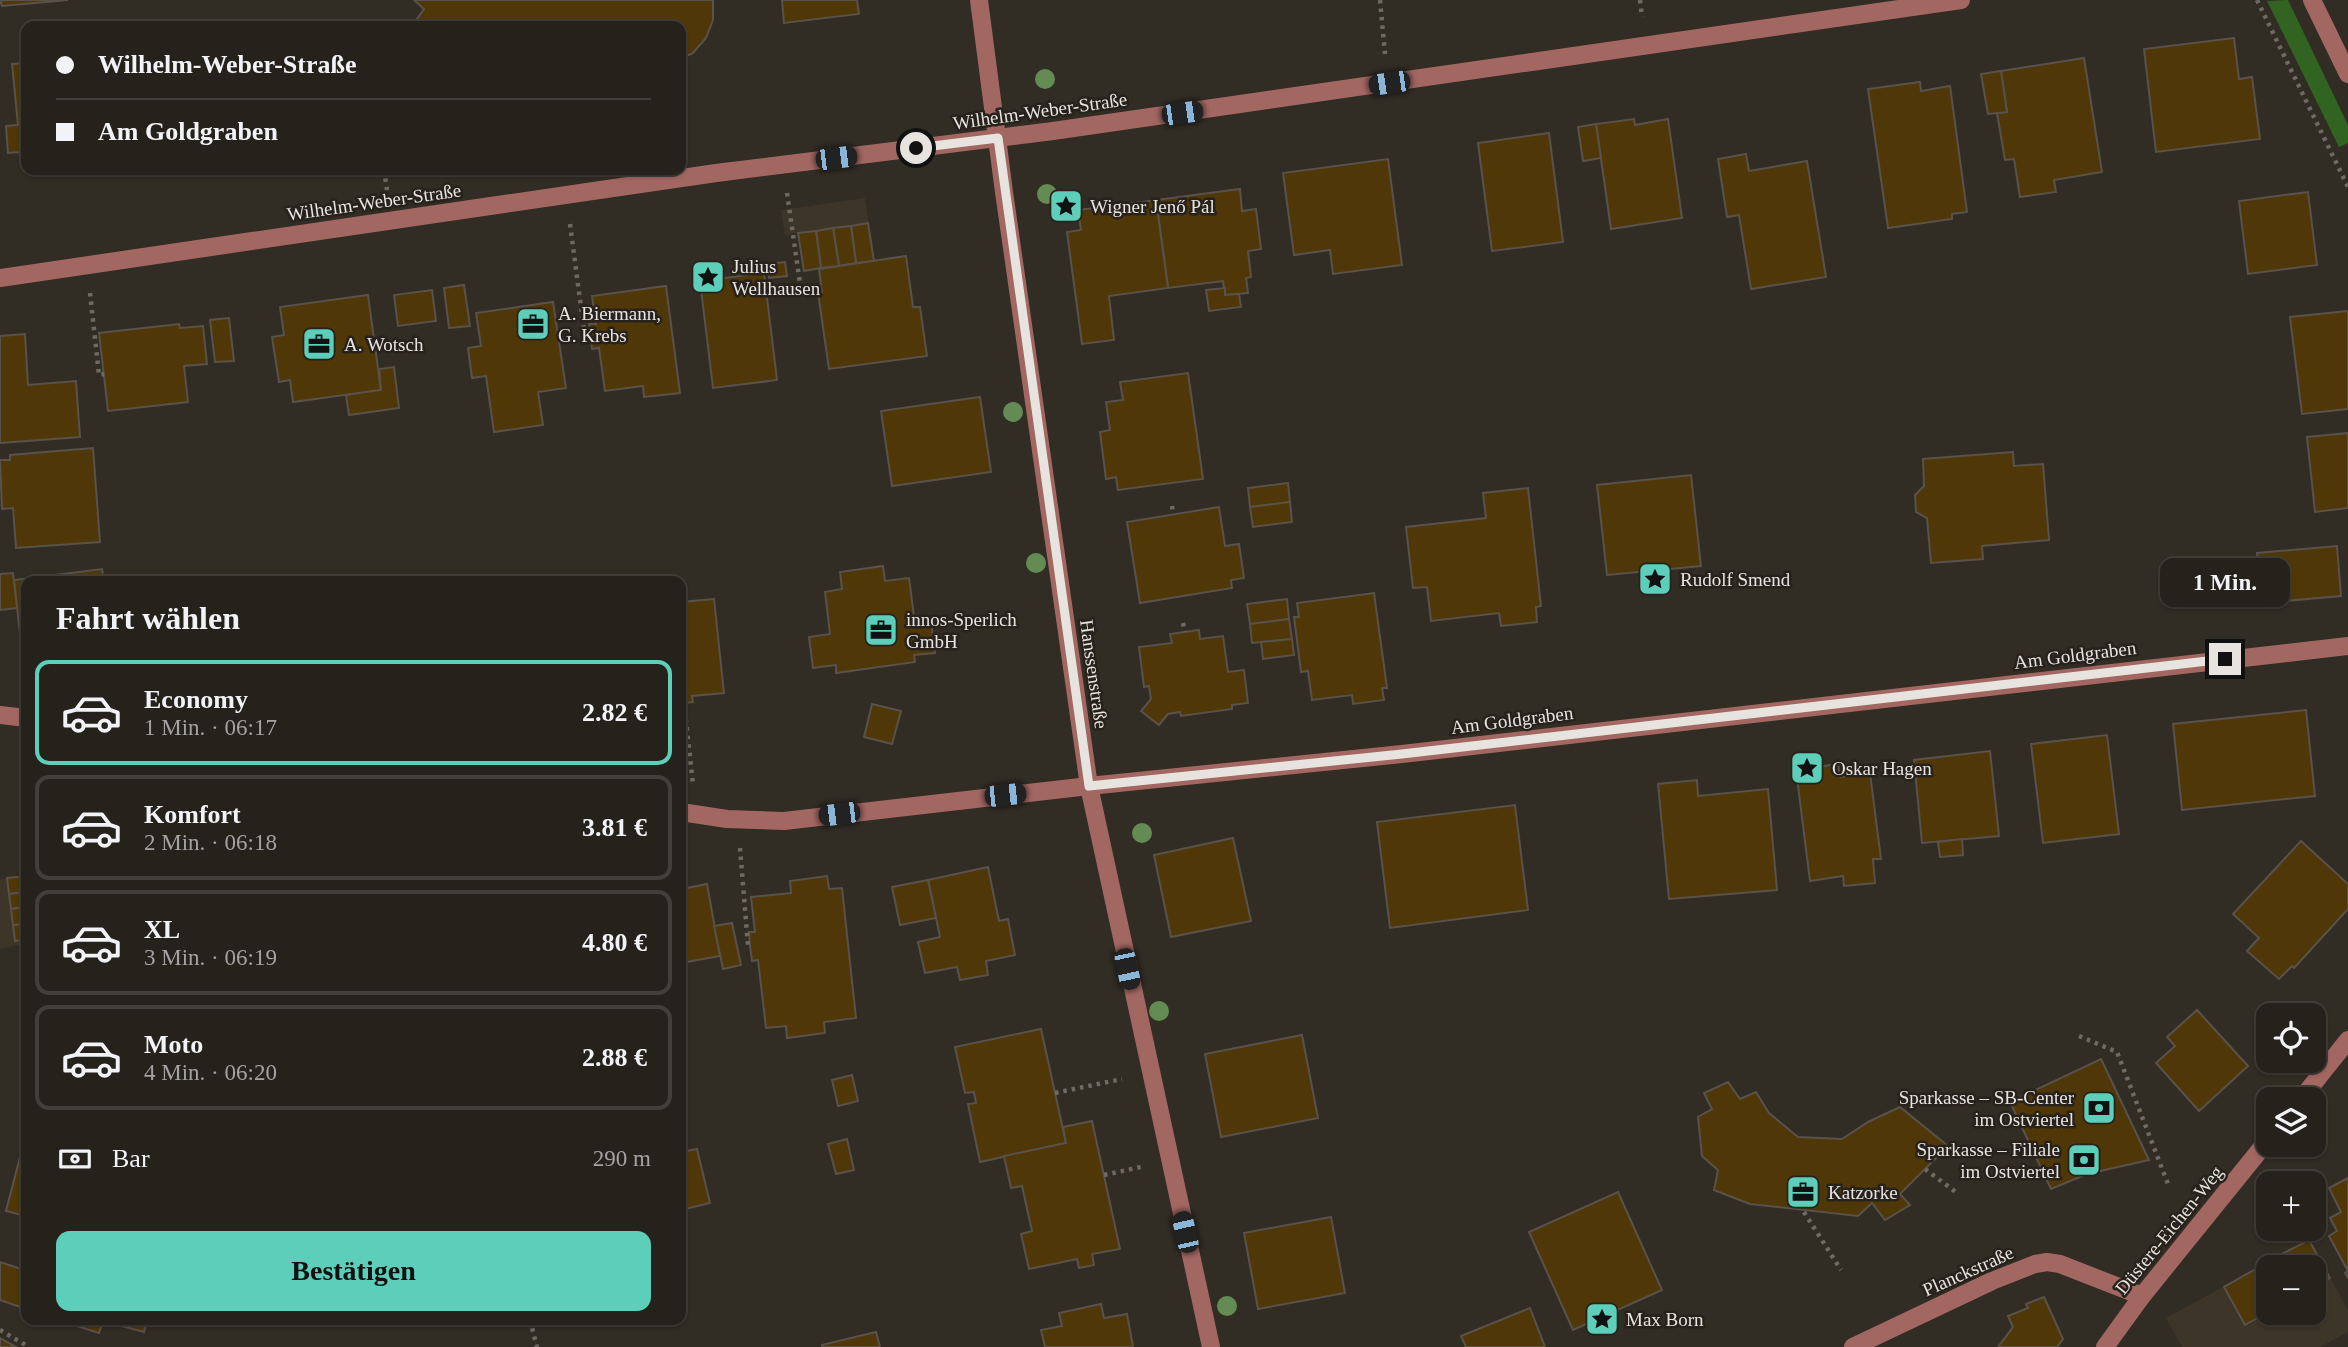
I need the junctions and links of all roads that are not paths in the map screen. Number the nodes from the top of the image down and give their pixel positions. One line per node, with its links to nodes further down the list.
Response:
1 (979, 0): 5 (street, Hanssenstraße)
2 (1961, 0): 5 (street, Wilhelm-Weber-Straße)
3 (2312, 0): 4 (street)
4 (2348, 74)
5 (998, 138): 6 (street, Wilhelm-Weber-Straße); 10 (street, Hanssenstraße)
6 (0, 278)
7 (2348, 646): 10 (street, Am Goldgraben)
8 (0, 715): 9 (street)
9 (21, 717)
10 (1089, 786): 11 (street, Am Goldgraben); 16 (street, Hanssenstraße)
11 (689, 813)
12 (2348, 1041): 13 (street)
13 (2311, 1087)
14 (2256, 1155): 15 (street, Düstere-Eichen-Weg)
15 (2142, 1296): 17 (street, Planckstraße); 18 (street, Düstere-Eichen-Weg)
16 (1210, 1347)
17 (1853, 1347)
18 (2105, 1347)

